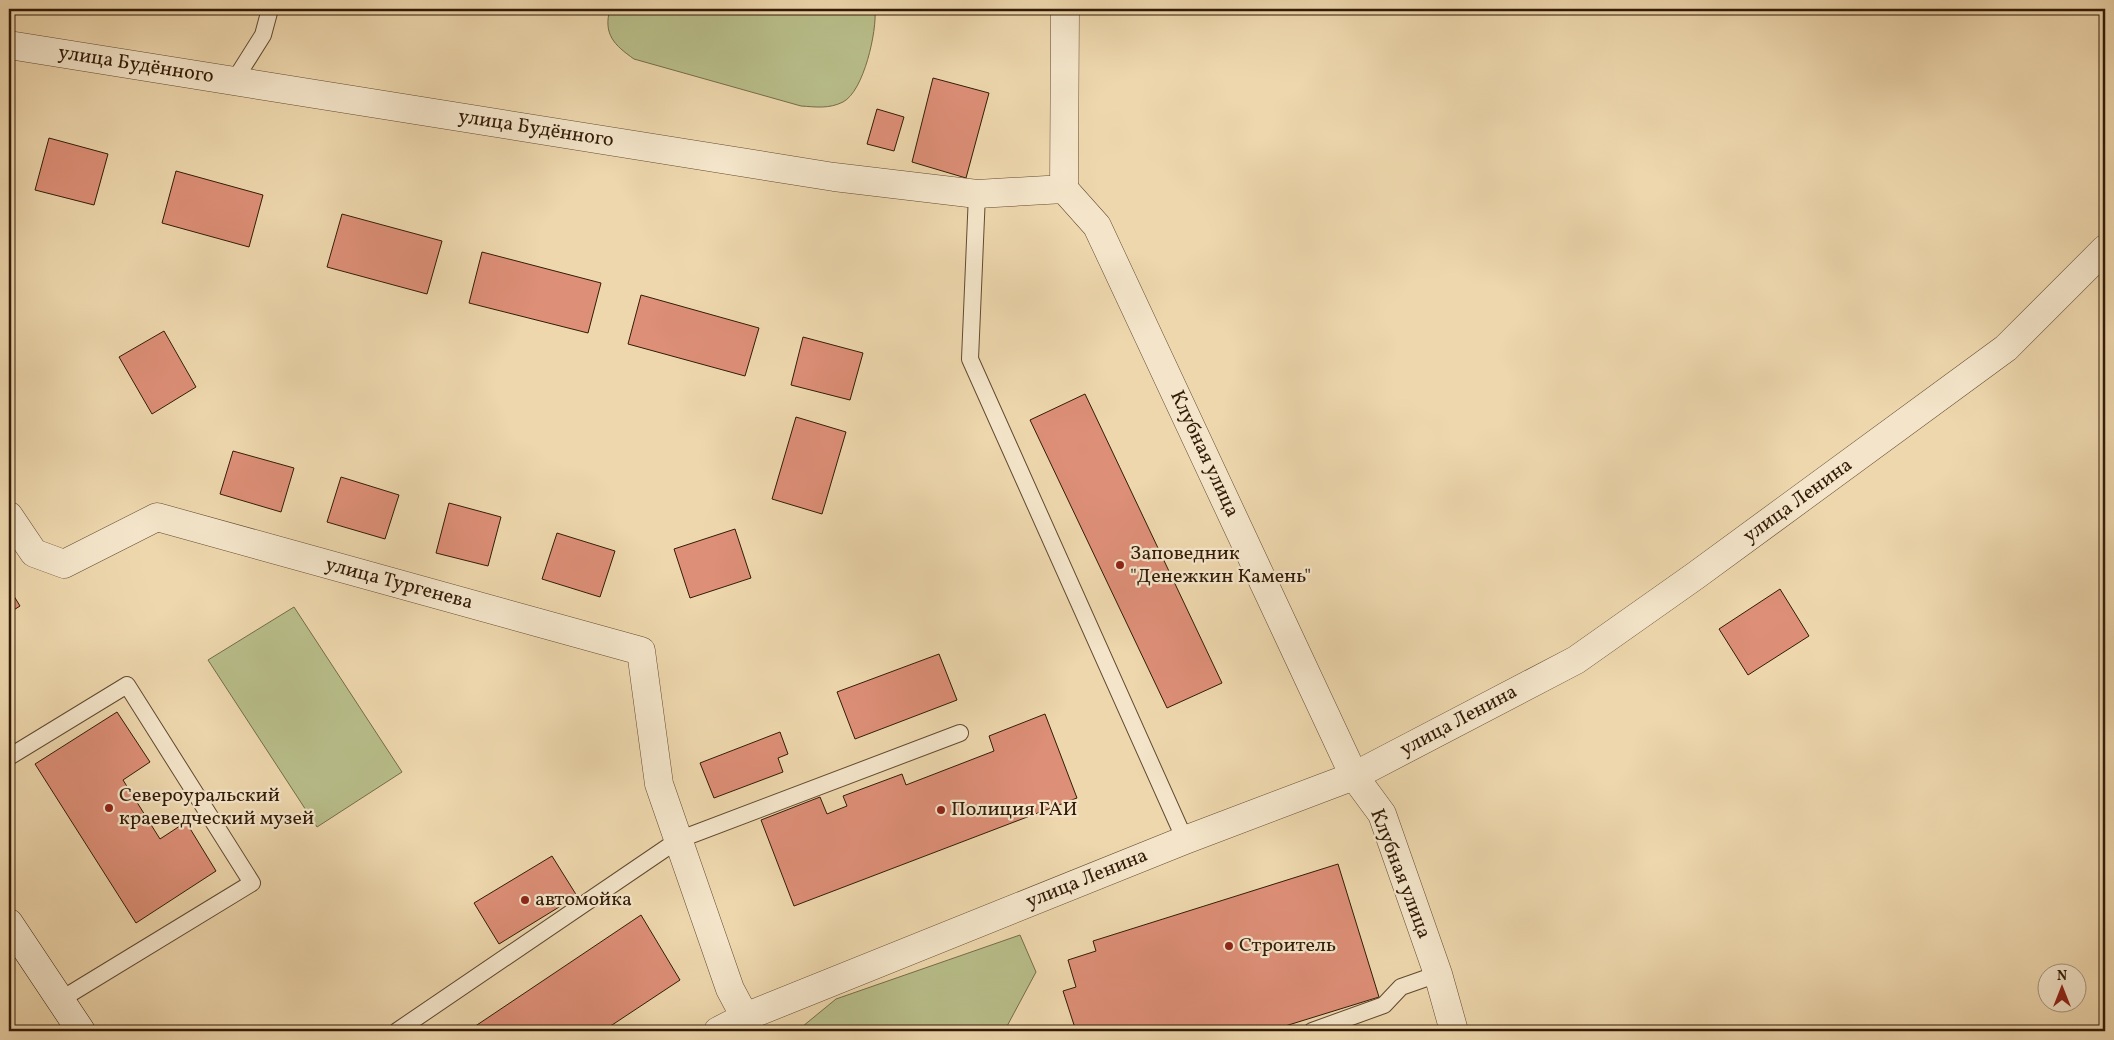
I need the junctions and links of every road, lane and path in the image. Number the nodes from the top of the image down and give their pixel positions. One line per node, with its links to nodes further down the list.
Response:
1 (270, 9): 4 (lane)
2 (1065, 9): 5 (street)
3 (9, 45): 4 (street, улица Будённого)
4 (234, 81): 6 (street, улица Будённого)
5 (1064, 189): 6 (street, улица Будённого); 11 (street, Клубная улица)
6 (977, 194): 13 (lane)
7 (2105, 249): 11 (street, улица Ленина)
8 (9, 516): 12 (street, улица Тургенева)
9 (960, 733): 12 (lane)
10 (9, 757): 16 (lane)
11 (1354, 776): 13 (street, улица Ленина); 15 (street, Клубная улица)
12 (678, 840): 17 (street); 19 (lane)
13 (1185, 840): 17 (street, улица Ленина)
14 (9, 923): 16 (street)
15 (1438, 974): 21 (lane); 22 (street, Клубная улица)
16 (60, 1000): 18 (street)
17 (745, 1017): 20 (street, улица Ленина)
18 (81, 1031)
19 (397, 1031)
20 (718, 1031)
21 (1312, 1031)
22 (1454, 1031)

